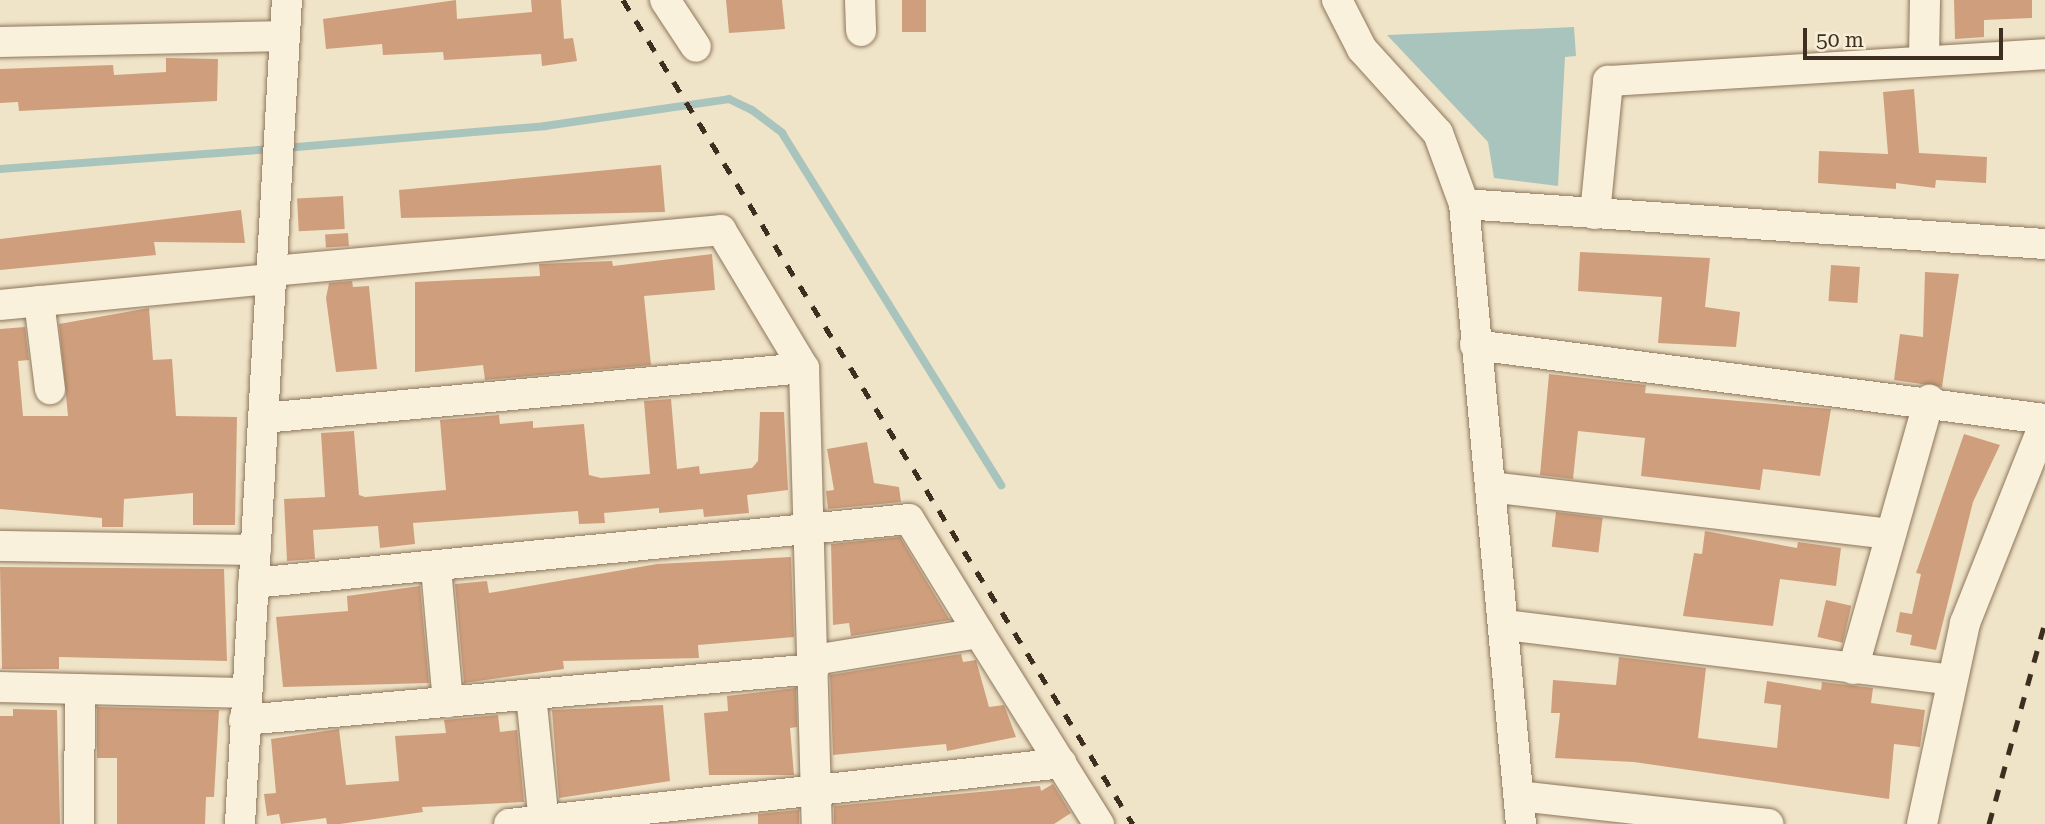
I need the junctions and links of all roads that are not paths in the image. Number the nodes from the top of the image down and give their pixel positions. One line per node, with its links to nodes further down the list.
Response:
1 (665, 0): 9 (street)
2 (860, 0): 6 (street)
3 (1337, 0): 12 (street)
4 (1926, 0): 11 (street)
5 (296, 1): 7 (street)
6 (861, 31)
7 (285, 36): 8 (street); 15 (street)
8 (0, 42)
9 (696, 47)
10 (2045, 54): 11 (street)
11 (1924, 58): 13 (street)
12 (1464, 204): 13 (street); 18 (street)
13 (1595, 214): 14 (street)
14 (2045, 244)
15 (272, 275): 16 (street); 19 (street); 22 (street)
16 (39, 301): 17 (street); 20 (street)
17 (0, 305)
18 (1475, 345): 21 (street); 24 (street)
19 (804, 368): 22 (street); 25 (street)
20 (50, 389)
21 (1929, 400): 23 (street); 26 (street)
22 (263, 418): 28 (street)
23 (2045, 421): 35 (street)
24 (1490, 487): 26 (street); 31 (street)
25 (811, 533): 29 (street); 32 (street); 33 (street)
26 (1890, 534): 34 (street)
27 (0, 546): 28 (street)
28 (256, 550): 30 (street)
29 (436, 568): 30 (street); 39 (street)
30 (253, 583): 40 (street)
31 (1505, 625): 34 (street); 43 (street)
32 (979, 633): 33 (street); 41 (street)
33 (814, 664): 38 (street); 42 (street)
34 (1853, 669): 35 (street)
35 (1952, 680): 52 (street)
36 (0, 687): 37 (street)
37 (80, 689): 40 (street); 46 (street)
38 (531, 695): 39 (street); 45 (street)
39 (448, 702): 40 (street)
40 (245, 707): 47 (street)
41 (1062, 763): 42 (street); 50 (street)
42 (816, 791): 45 (street); 49 (street)
43 (1520, 810): 44 (street)
44 (1672, 818): 51 (street)
45 (544, 822): 48 (street)
46 (79, 824)
47 (240, 824)
48 (509, 824)
49 (817, 824)
50 (1099, 824)
51 (1768, 824)
52 (1922, 824)

